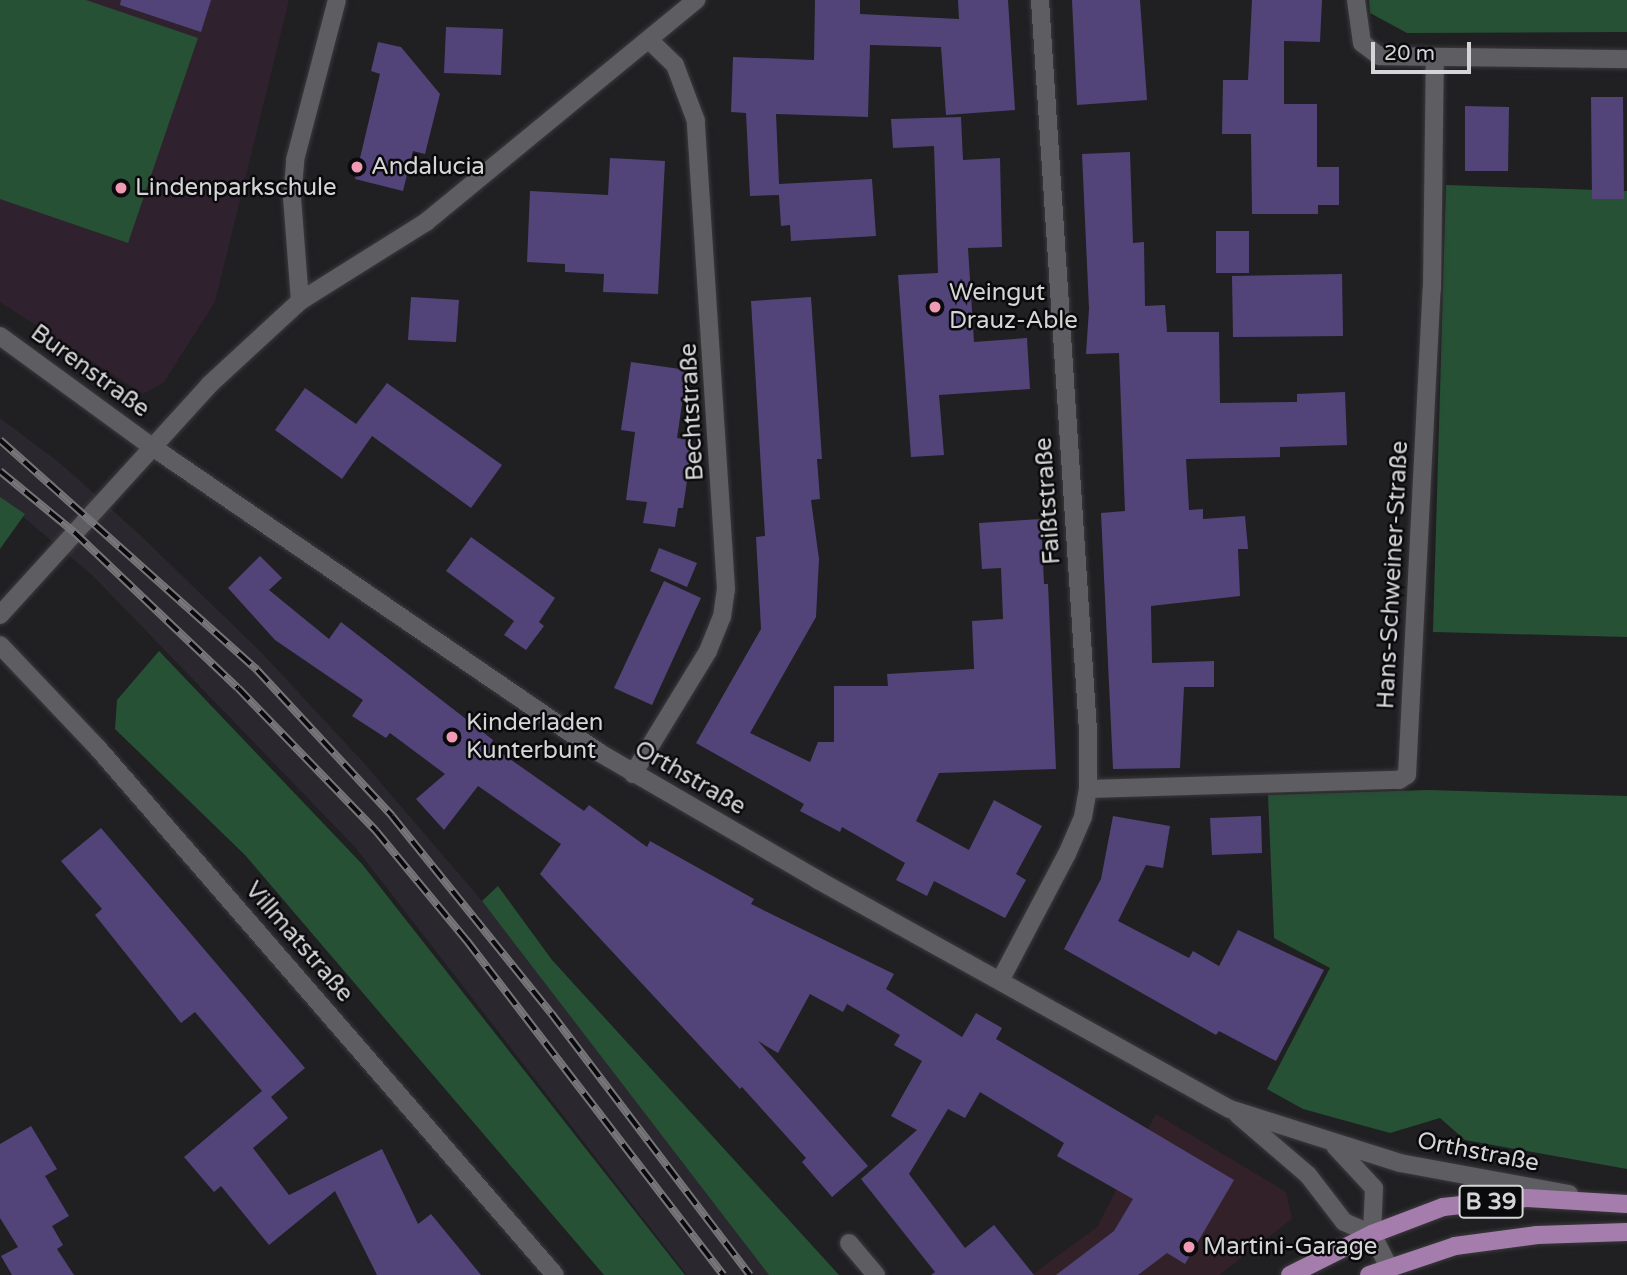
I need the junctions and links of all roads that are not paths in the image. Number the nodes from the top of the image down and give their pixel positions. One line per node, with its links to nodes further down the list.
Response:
1 (337, 0): 8 (street)
2 (696, 0): 5 (street)
3 (1040, 0): 14 (street, Faißtstraße)
4 (1356, 0): 6 (street)
5 (649, 40): 8 (street); 13 (street, Bechtstraße)
6 (1435, 57): 7 (street); 14 (street, Hans-Schweiner-Straße)
7 (1627, 60)
8 (299, 301): 10 (street)
9 (0, 336): 10 (street, Burenstraße)
10 (151, 446): 11 (street); 13 (street, Orthstraße)
11 (0, 615)
12 (0, 645): 23 (street, Villmatstraße)
13 (633, 774): 15 (street, Orthstraße)
14 (1088, 789): 15 (street, Faißtstraße)
15 (1001, 979): 16 (street, Orthstraße)
16 (1230, 1109): 17 (street, Orthstraße); 20 (street, Orthstraße)
17 (1334, 1145): 18 (street, Orthstraße); 20 (street, Orthstraße)
18 (1620, 1203): 20 (main road, B 39)
19 (1627, 1232): 22 (main road, B 39)
20 (1372, 1234): 22 (street, Orthstraße); 25 (main road, B 39)
21 (849, 1243): 24 (street)
22 (1390, 1271): 26 (main road, B 39)
23 (555, 1275)
24 (876, 1275)
25 (1290, 1275)
26 (1369, 1275)

